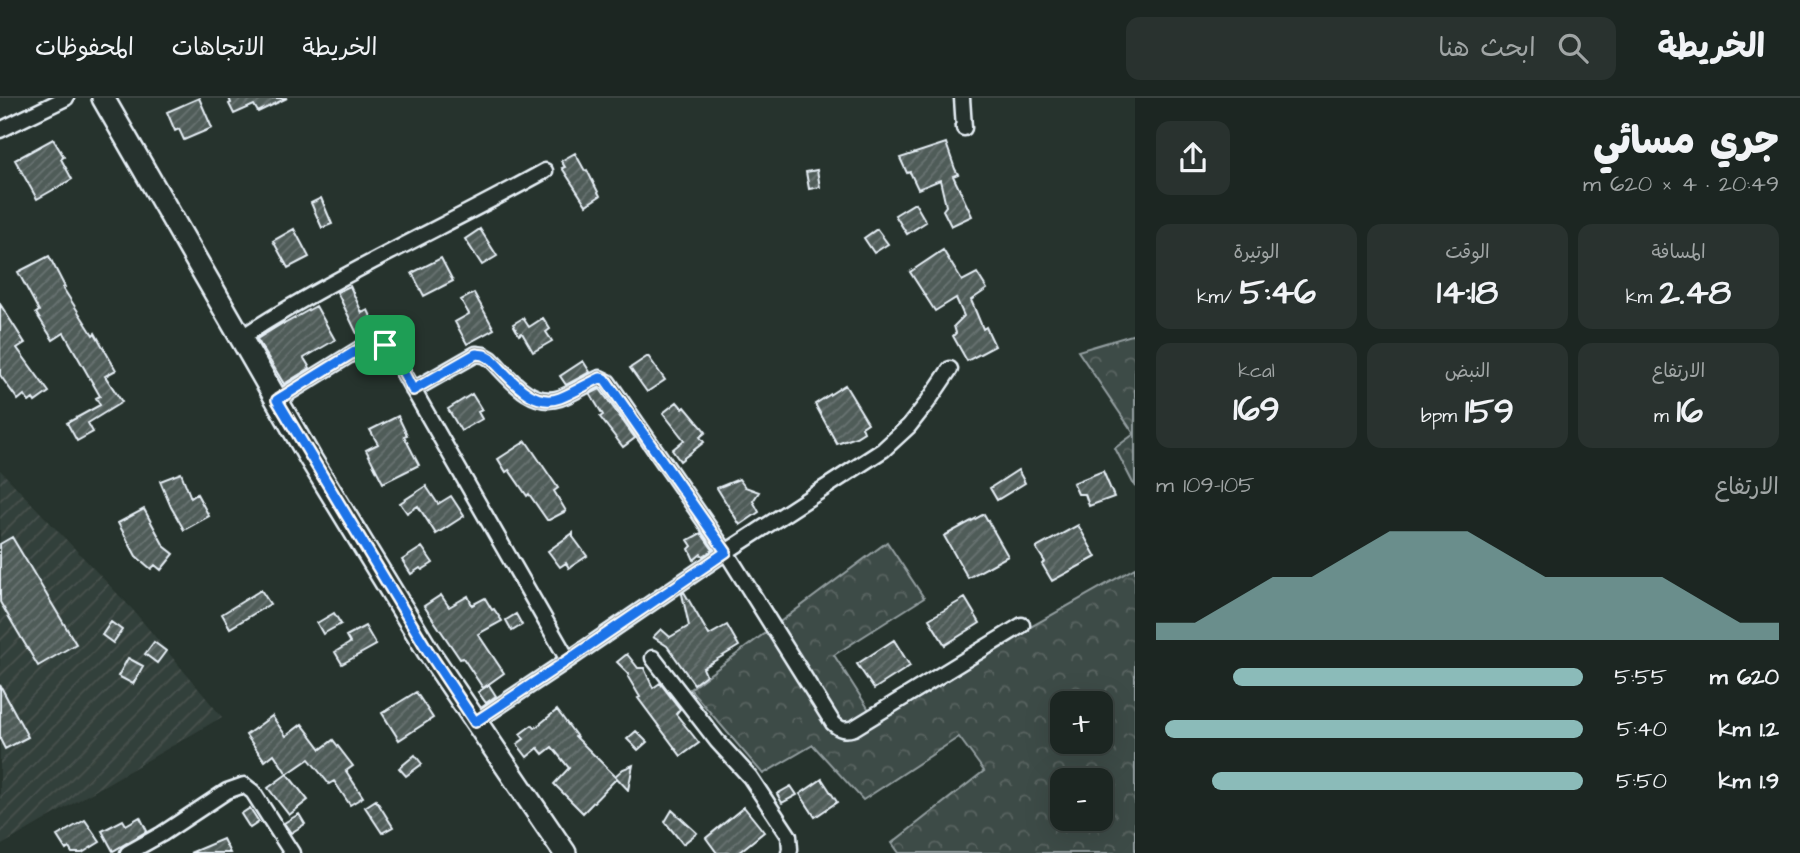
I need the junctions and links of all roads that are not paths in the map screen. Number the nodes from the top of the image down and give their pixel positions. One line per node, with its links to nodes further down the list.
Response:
1 (66, 98): 5 (street)
2 (103, 98): 7 (street)
3 (962, 98): 4 (street)
4 (964, 128)
5 (0, 130)
6 (545, 171): 7 (street)
7 (242, 337): 10 (street)
8 (950, 369): 11 (street)
9 (413, 390): 10 (street); 11 (street); 14 (street)
10 (277, 400): 15 (street)
11 (726, 552): 12 (street); 14 (street)
12 (1022, 625)
13 (653, 658): 19 (street)
14 (568, 660): 15 (street)
15 (475, 722): 16 (street)
16 (560, 851)
17 (128, 853): 18 (street)
18 (292, 853)
19 (789, 853)

